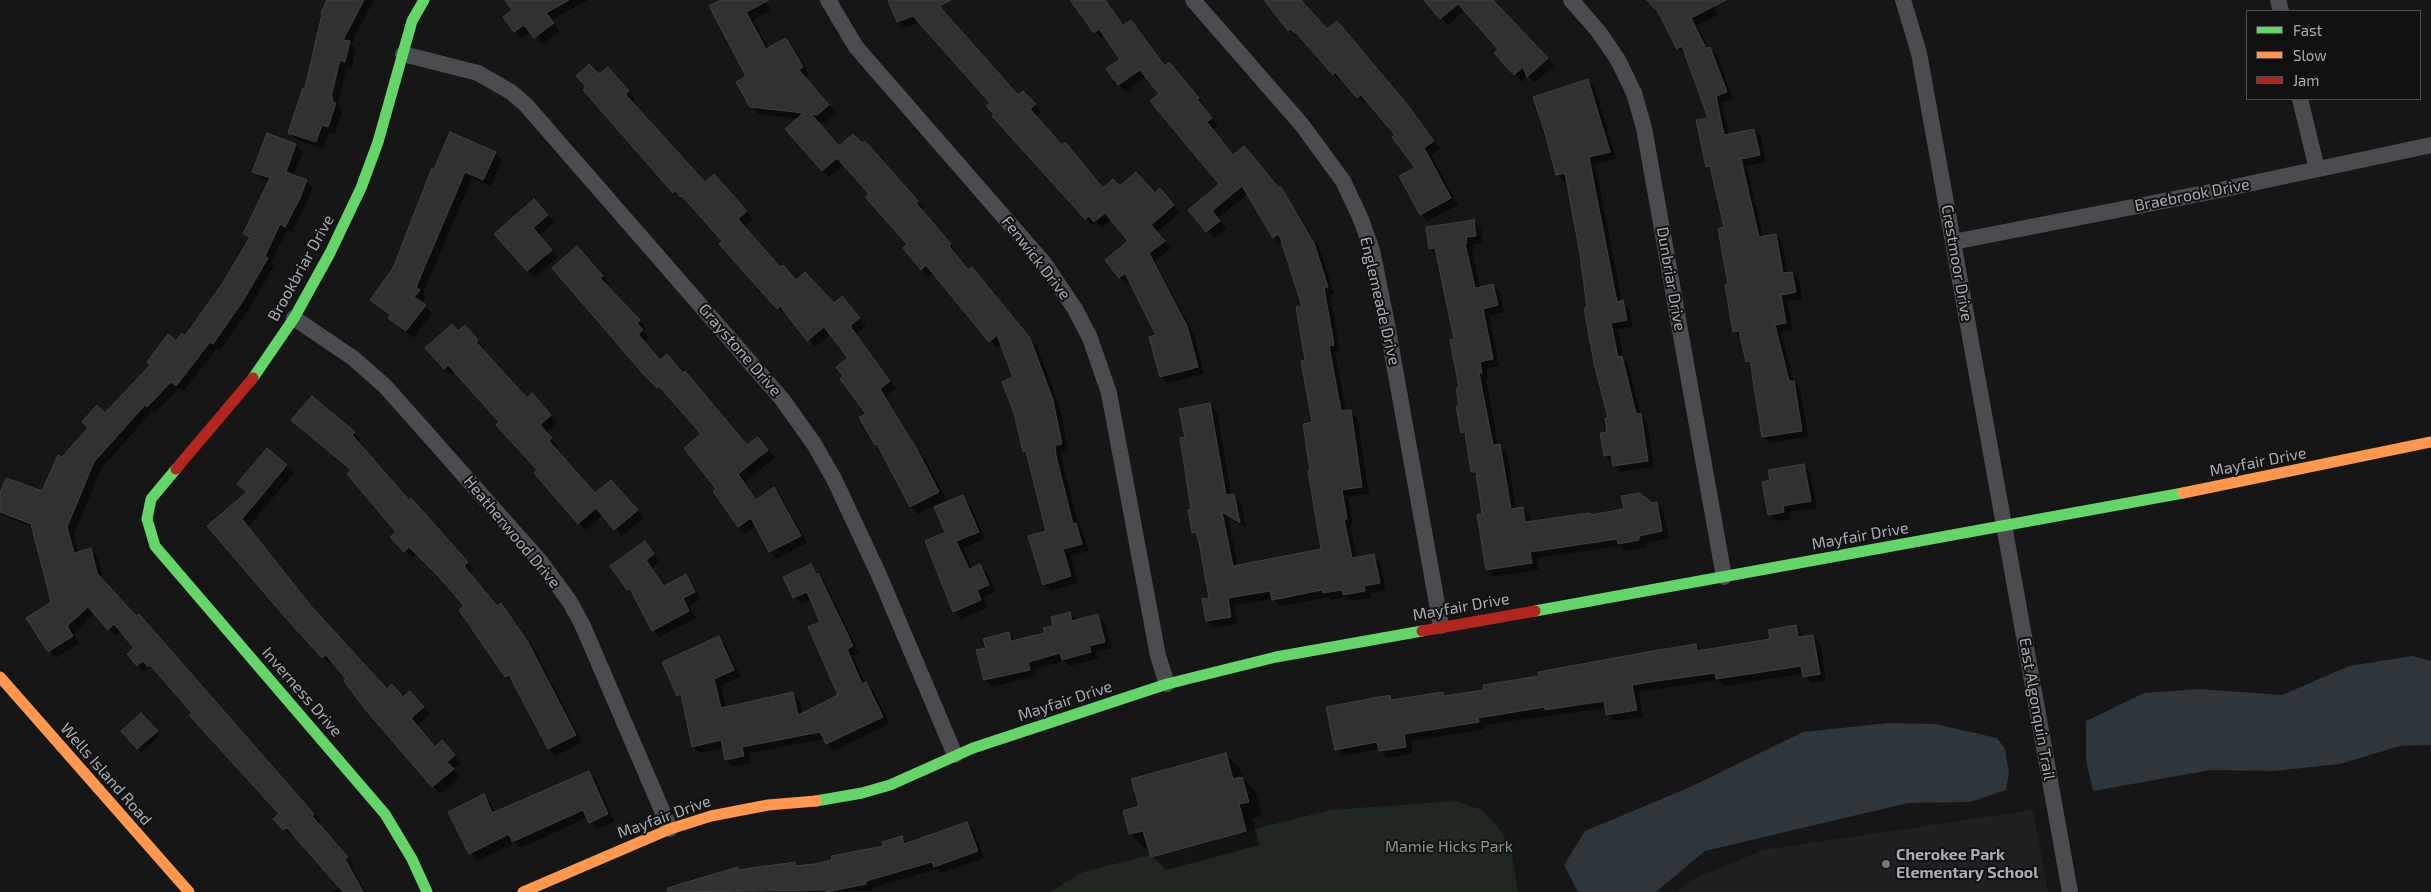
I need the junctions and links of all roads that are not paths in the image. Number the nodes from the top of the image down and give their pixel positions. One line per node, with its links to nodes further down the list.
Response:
1 (424, 0): 6 (street, Brookbriar Drive)
2 (828, 0): 18 (street, Fenwick Drive)
3 (1193, 0): 16 (street, Englemeade Drive)
4 (1571, 0): 15 (street, Dunbriar Drive)
5 (1903, 0): 10 (street, Crestmoor Drive)
6 (403, 54): 11 (street, Brookbriar Drive); 19 (street, Graystone Drive)
7 (2300, 100): 9 (street)
8 (2431, 145): 9 (street, Braebrook Drive)
9 (2317, 169): 10 (street, Braebrook Drive)
10 (1953, 242): 14 (street, Crestmoor Drive)
11 (294, 318): 13 (street, Brookbriar Drive); 20 (street, Heatherwood Drive)
12 (2431, 442): 14 (street, Mayfair Drive)
13 (147, 519): 22 (street, Inverness Drive)
14 (2005, 527): 15 (street, Mayfair Drive); 24 (street, East Algonquin Trail)
15 (1724, 577): 16 (street, Mayfair Drive)
16 (1441, 626): 18 (street, Mayfair Drive)
17 (0, 677): 21 (street, Wells Island Road)
18 (1167, 684): 19 (street, Mayfair Drive)
19 (955, 754): 20 (street, Mayfair Drive)
20 (670, 829): 23 (street, Mayfair Drive)
21 (188, 892)
22 (427, 892)
23 (523, 892)
24 (2070, 892)

